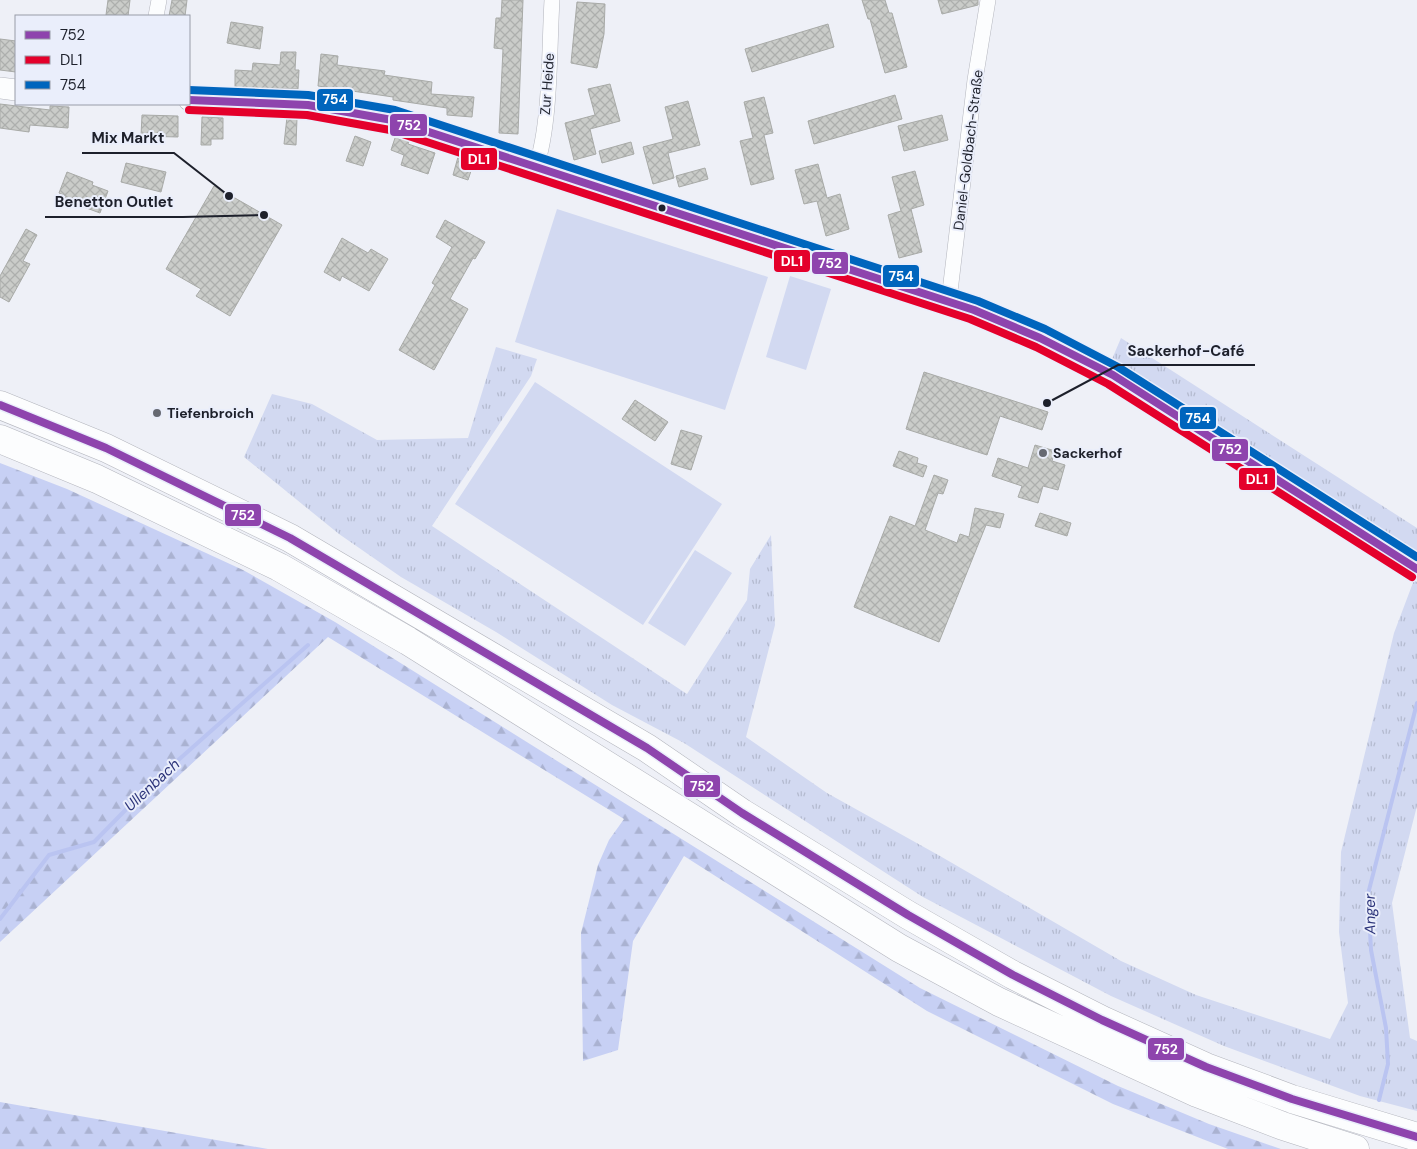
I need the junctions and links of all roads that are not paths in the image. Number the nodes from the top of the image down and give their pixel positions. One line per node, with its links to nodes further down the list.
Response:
1 (159, 0): 4 (street)
2 (552, 0): 8 (street, Zur Heide)
3 (988, 0): 9 (street, Daniel-Goldbach-Straße)
4 (156, 15)
5 (0, 88): 6 (street)
6 (15, 90)
7 (190, 100): 8 (street)
8 (536, 167): 9 (street)
9 (949, 300): 12 (street)
10 (0, 405): 13 (highway)
11 (0, 439): 14 (highway)
12 (1417, 569)
13 (1417, 1137)
14 (1355, 1149)

